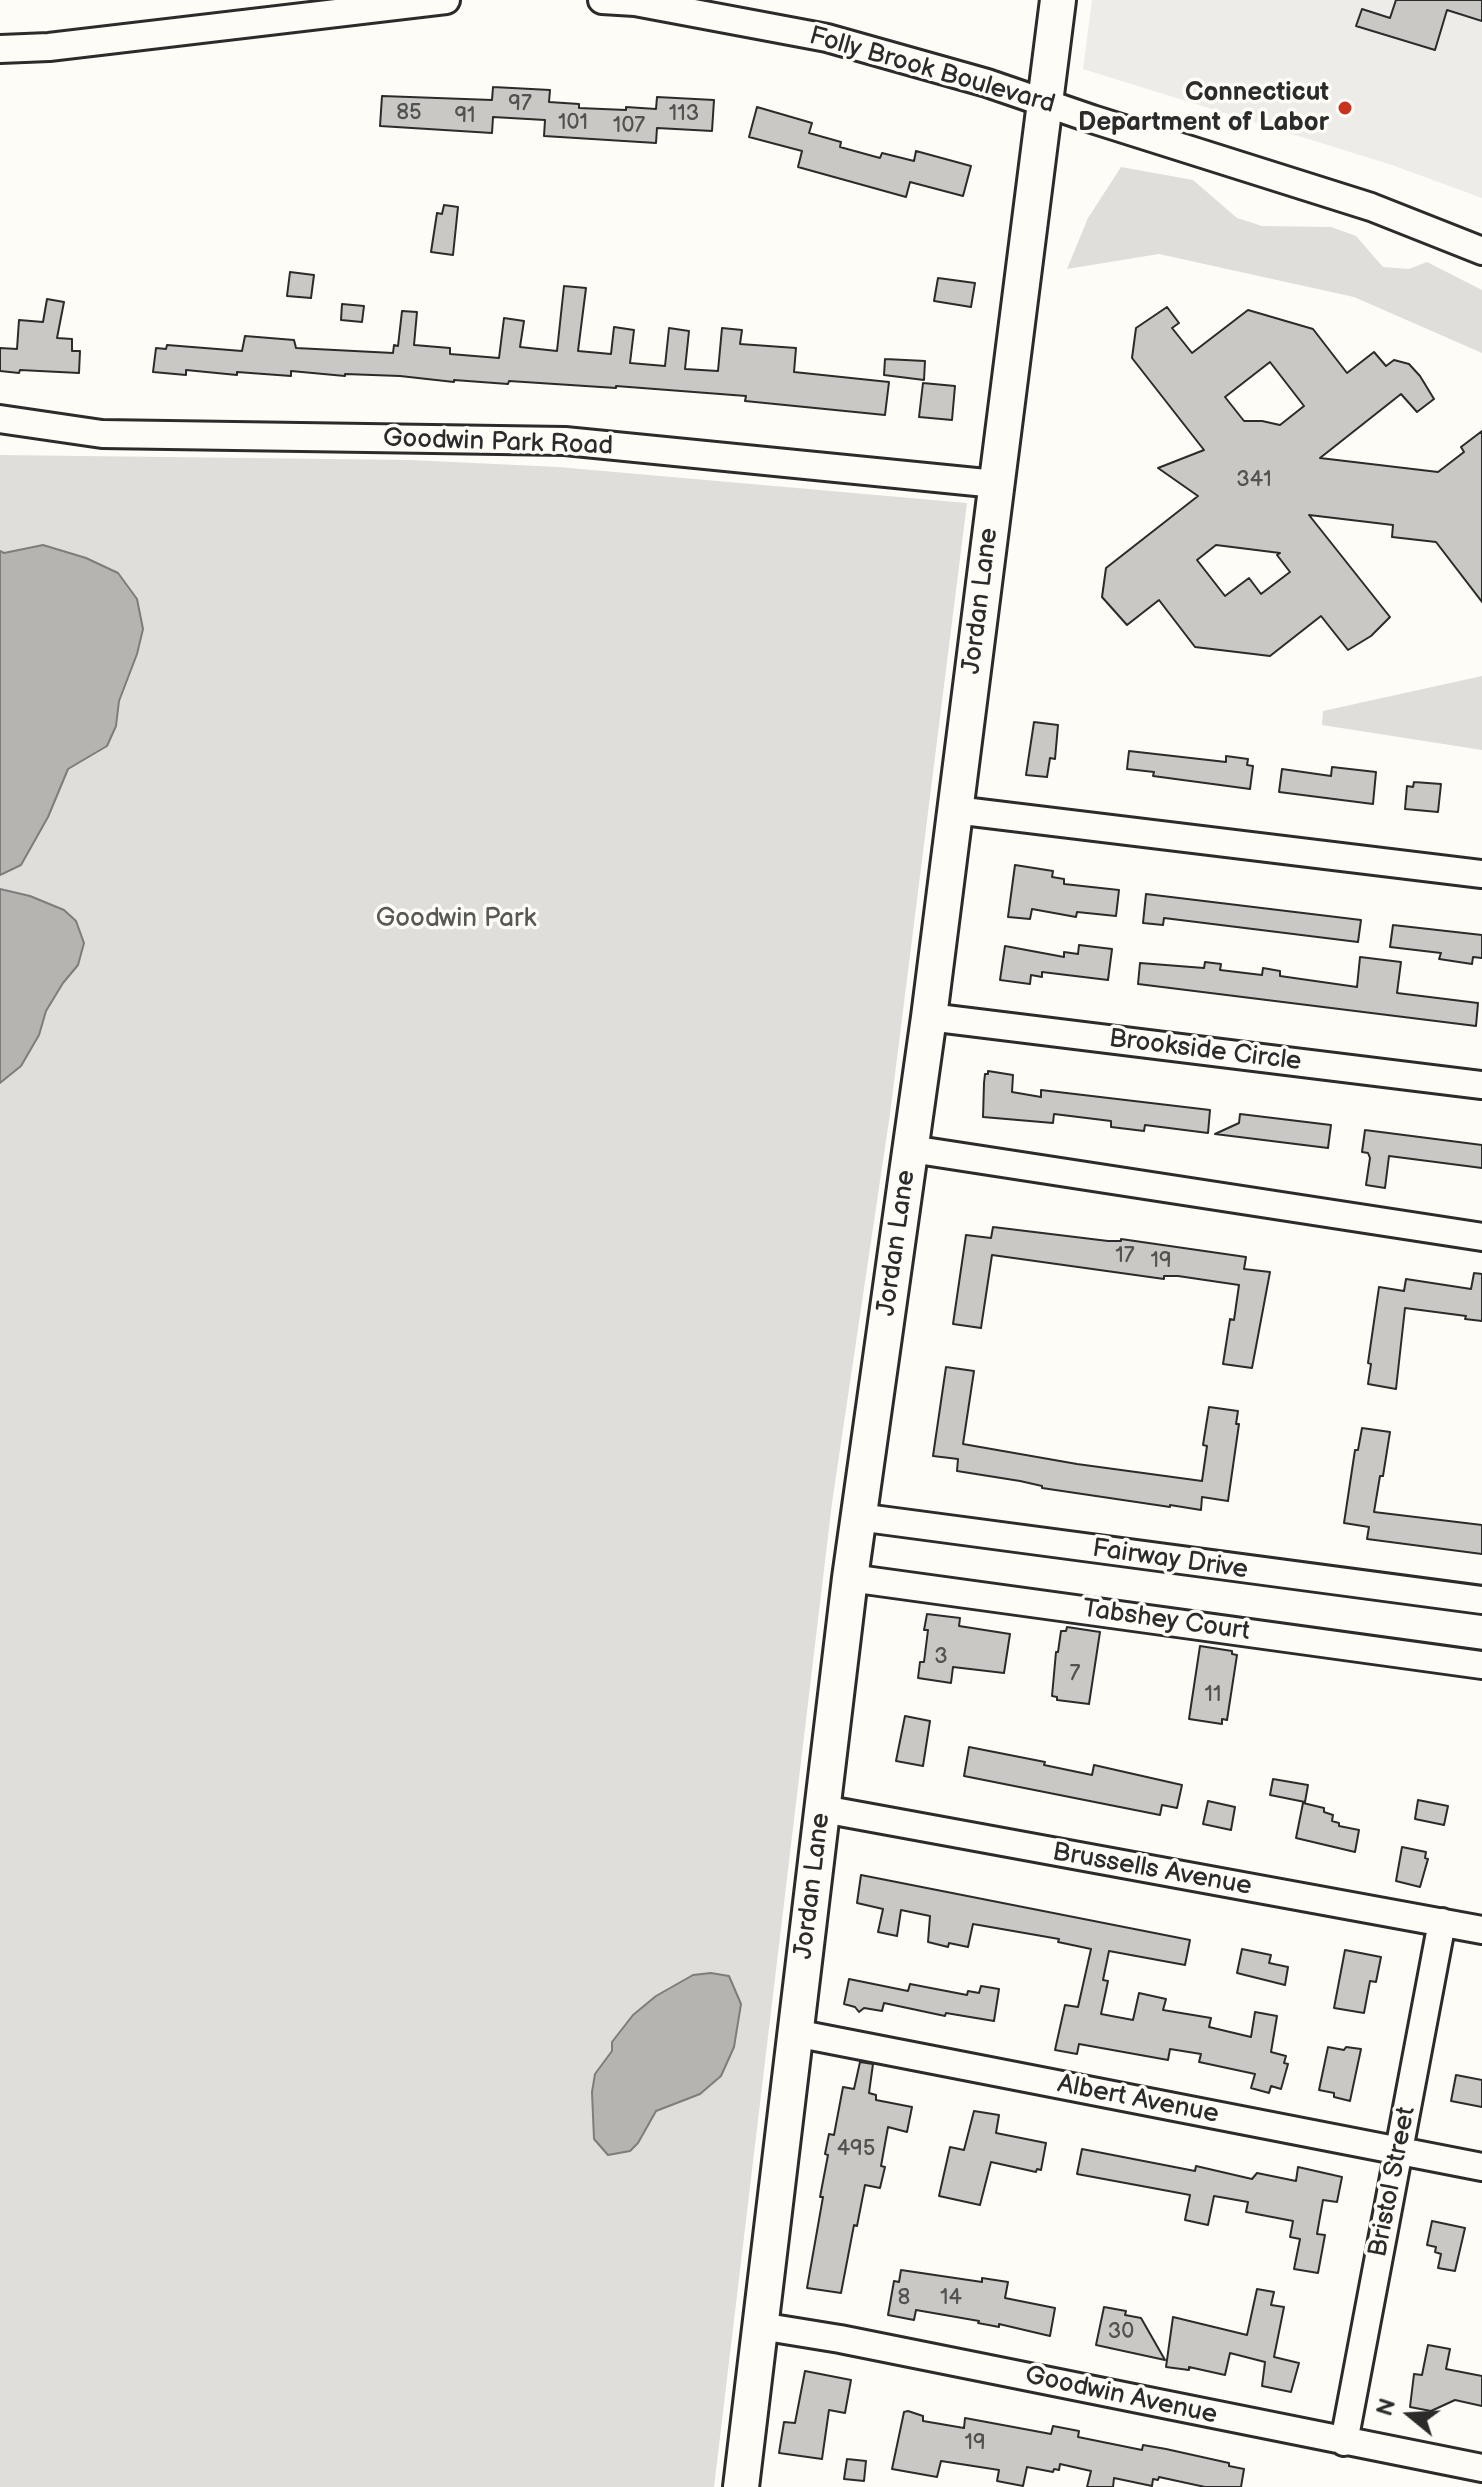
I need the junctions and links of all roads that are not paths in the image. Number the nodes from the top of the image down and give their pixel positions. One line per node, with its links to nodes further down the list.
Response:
1 (446, 0): 4 (street)
2 (602, 0): 5 (street, Folly Brook Boulevard)
3 (1058, 0): 5 (main road, Jordan Lane)
4 (0, 49)
5 (1045, 102): 6 (street, Folly Brook Boulevard); 8 (main road, Jordan Lane)
6 (1482, 251)
7 (0, 419): 8 (street, Goodwin Park Road)
8 (996, 484): 9 (main road, Jordan Lane)
9 (955, 810): 10 (street); 11 (main road, Jordan Lane)
10 (1482, 874)
11 (929, 1017): 12 (street, Brookside Circle); 13 (main road, Jordan Lane)
12 (1482, 1085)
13 (911, 1149): 14 (street); 15 (main road, Jordan Lane)
14 (1482, 1237)
15 (858, 1517): 16 (main road, Jordan Lane); 17 (street, Fairway Drive)
16 (850, 1578): 18 (street, Tabshey Court); 19 (main road, Jordan Lane)
17 (1482, 1600)
18 (1482, 1665)
19 (823, 1809): 20 (street, Brussells Avenue); 22 (main road, Jordan Lane)
20 (1442, 1922): 21 (street, Brussells Avenue); 23 (street, Bristol Street)
21 (1482, 1930)
22 (795, 2033): 23 (street, Albert Avenue); 25 (main road, Jordan Lane)
23 (1399, 2151): 24 (street, Albert Avenue); 26 (street, Bristol Street)
24 (1482, 2167)
25 (760, 2326): 26 (street, Goodwin Avenue); 28 (main road, Jordan Lane)
26 (1344, 2442): 27 (street, Goodwin Avenue)
27 (1482, 2468)
28 (741, 2487)

